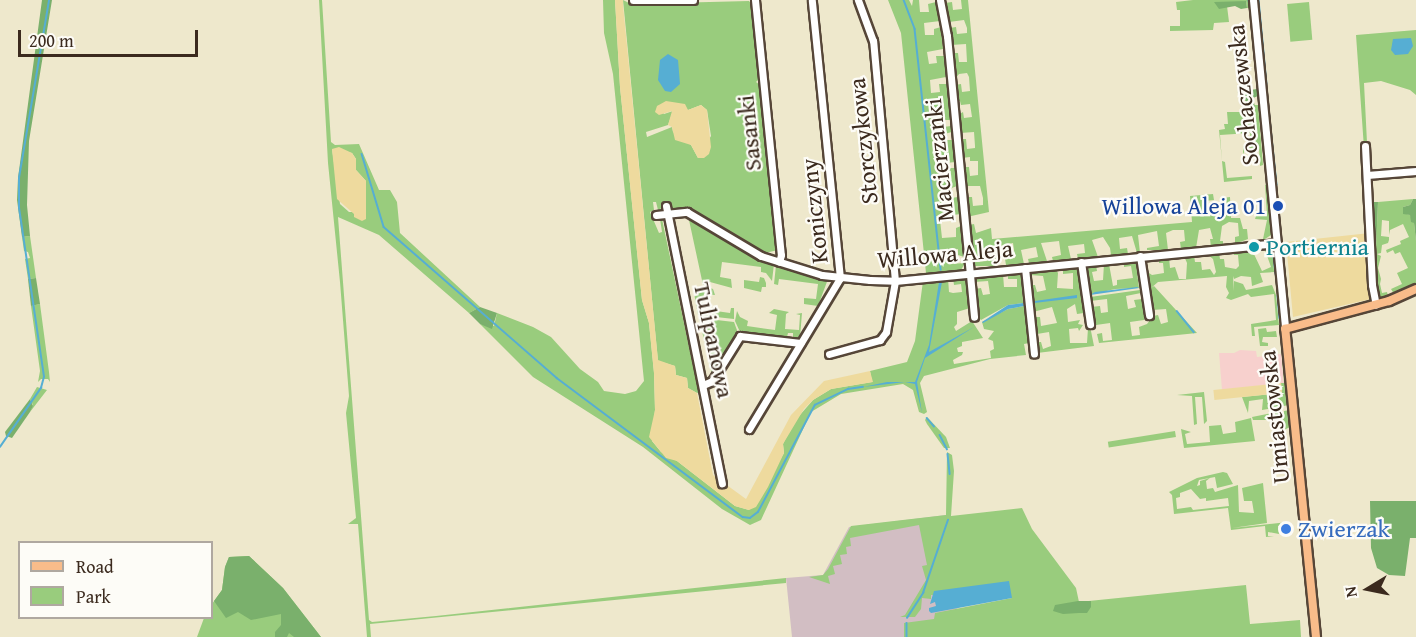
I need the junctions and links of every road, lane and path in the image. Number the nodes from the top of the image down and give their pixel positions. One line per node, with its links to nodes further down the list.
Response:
1 (693, 0): 7 (street)
2 (755, 0): 15 (street, Sasanki)
3 (813, 0): 19 (street, Koniczyny)
4 (858, 0): 20 (street, Storczykowa)
5 (940, 0): 18 (street, Macierzanki)
6 (1253, 0): 13 (street, Sochaczewska)
7 (633, 1)
8 (1365, 146): 10 (street)
9 (1416, 171): 10 (street)
10 (1367, 175): 22 (street)
11 (667, 209): 12 (street, Willowa Aleja); 15 (street, Willowa Aleja); 30 (street, Tulipanowa)
12 (657, 215)
13 (1277, 243): 14 (street, Willowa Aleja); 26 (street, Sochaczewska)
14 (1140, 256): 16 (street, Willowa Aleja); 23 (street)
15 (779, 262): 19 (street, Willowa Aleja)
16 (1081, 262): 17 (street, Willowa Aleja); 25 (street)
17 (1025, 267): 18 (street, Willowa Aleja); 29 (street)
18 (970, 273): 20 (street, Willowa Aleja); 24 (street, Macierzanki)
19 (840, 278): 20 (street, Willowa Aleja); 27 (street, Koniczyny)
20 (895, 281): 28 (street, Storczykowa)
21 (1416, 289): 22 (main road, Umiastowska)
22 (1376, 304): 26 (main road, Umiastowska)
23 (1149, 315)
24 (974, 317)
25 (1090, 324)
26 (1285, 329): 33 (main road, Umiastowska)
27 (801, 343): 30 (street); 31 (street, Koniczyny)
28 (829, 354)
29 (1034, 354)
30 (704, 385): 32 (street, Tulipanowa)
31 (749, 429)
32 (722, 483)
33 (1316, 637)

